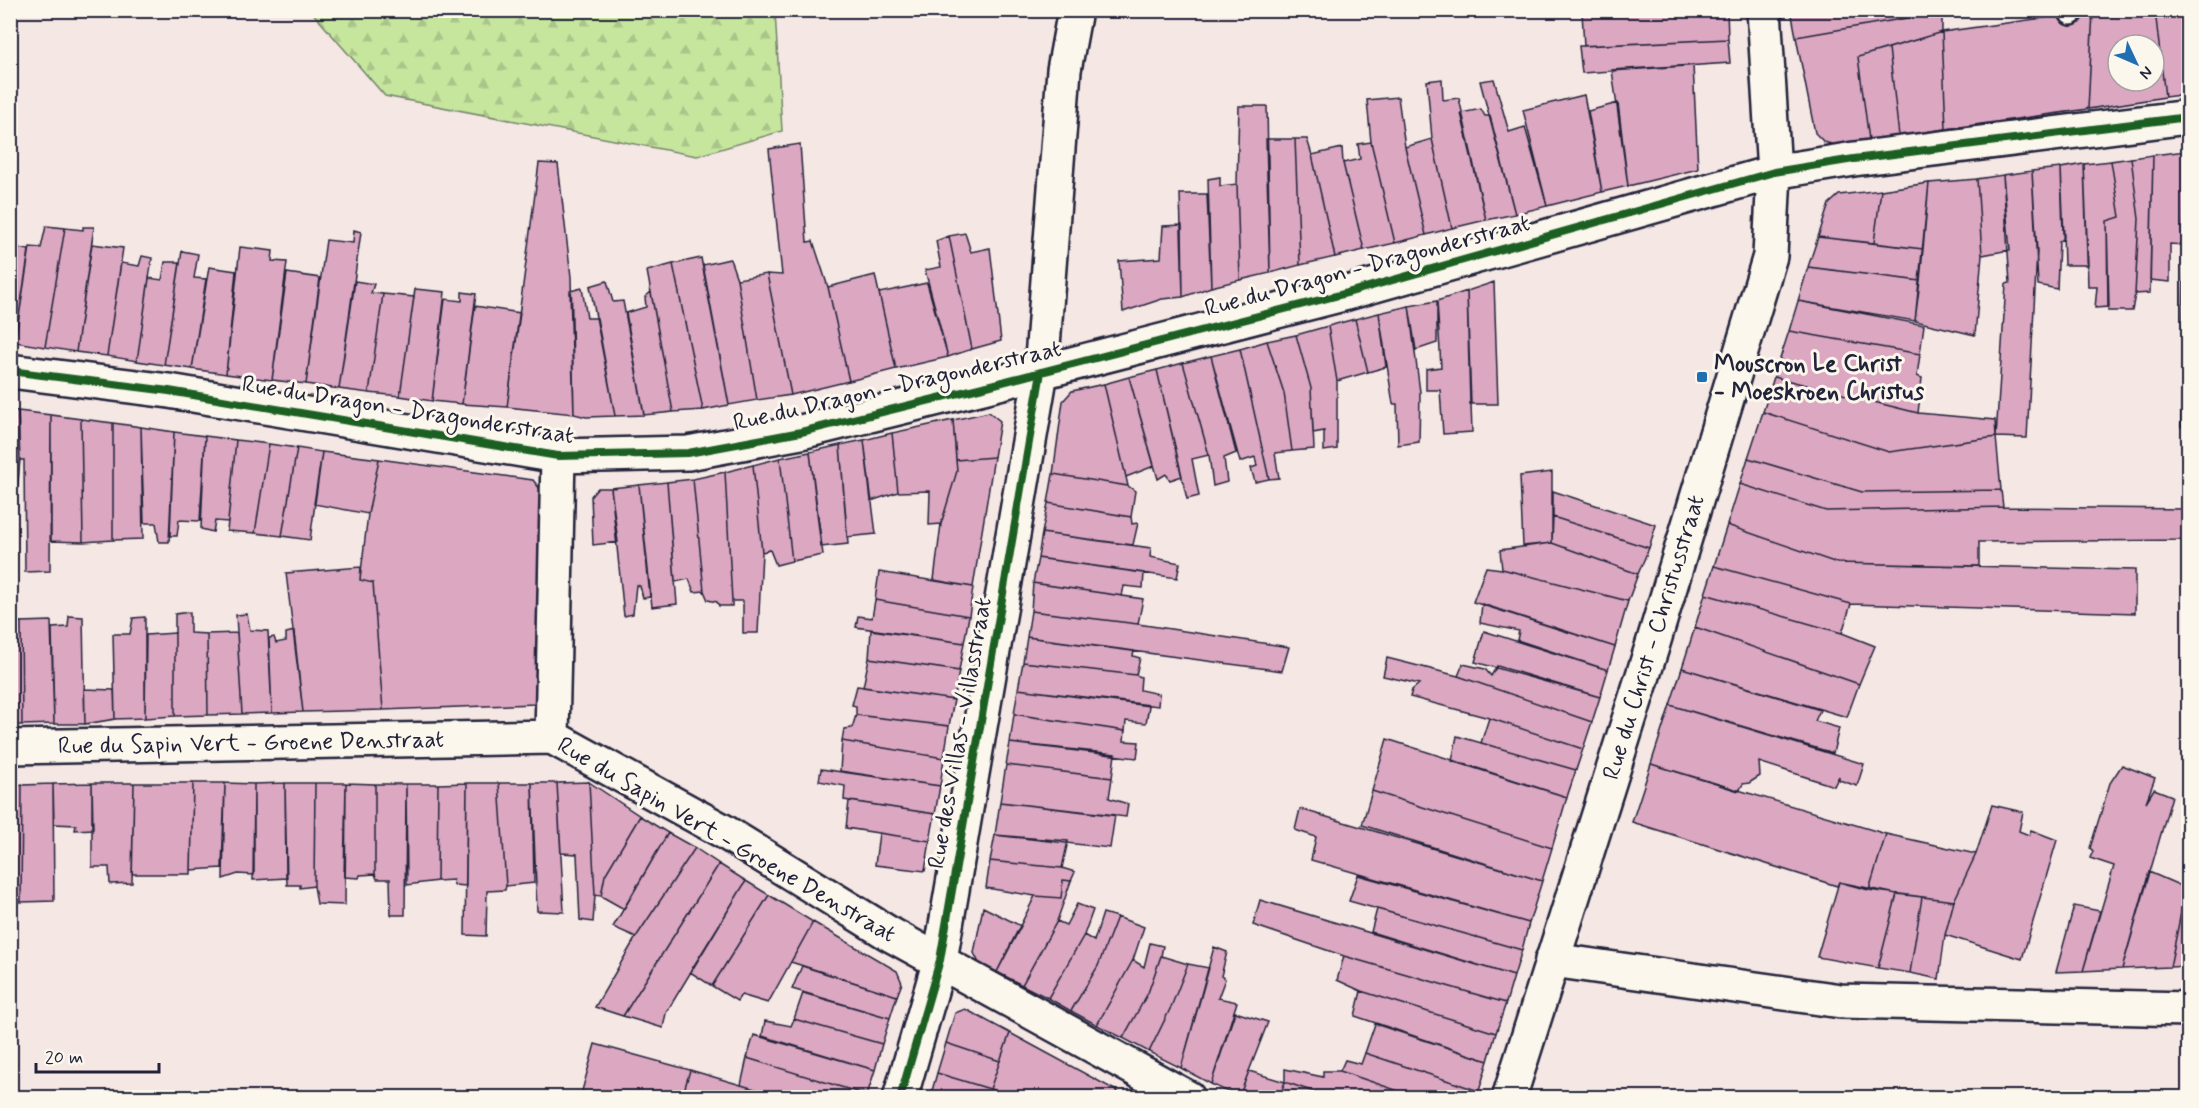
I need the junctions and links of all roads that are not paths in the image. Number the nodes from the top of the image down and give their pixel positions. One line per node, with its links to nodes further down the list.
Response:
1 (1075, 10): 6 (street, Rue des Villas - Villasstraat)
2 (1764, 10): 4 (street, Rue du Christ - Christusstraat)
3 (2188, 117): 4 (street, Rue du Dragon - Dragonderstraat)
4 (1774, 172): 6 (street, Rue du Dragon - Dragonderstraat); 11 (street, Rue du Christ - Christusstraat)
5 (10, 371): 7 (street, Rue du Dragon - Dragonderstraat)
6 (1041, 372): 7 (street, Rue du Dragon - Dragonderstraat); 10 (street, Rue des Villas - Villasstraat)
7 (558, 456): 8 (street)
8 (552, 737): 9 (street, Rue du Sapin Vert - Groene Denstraat); 10 (street, Rue du Sapin Vert - Groene Denstraat)
9 (10, 747)
10 (940, 960): 13 (street, Rue des Villas - Villasstraat); 14 (street, Rue du Sapin Vert - Groene Denstraat)
11 (1552, 960): 12 (street); 15 (street, Rue du Christ - Christusstraat)
12 (2188, 1009)
13 (900, 1098)
14 (1188, 1098)
15 (1509, 1098)

